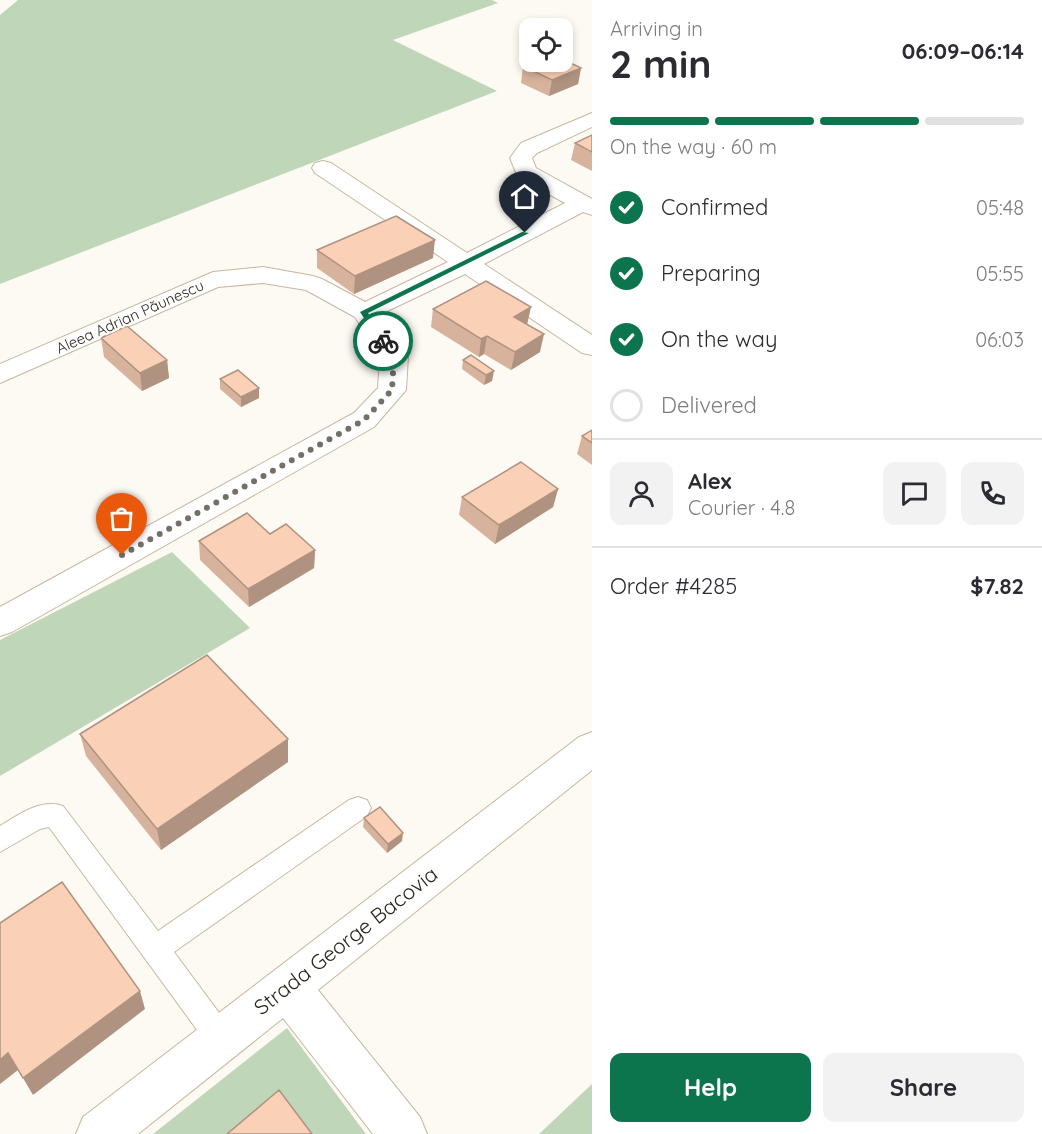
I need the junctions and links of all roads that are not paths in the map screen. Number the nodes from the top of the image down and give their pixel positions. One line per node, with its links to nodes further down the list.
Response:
1 (592, 119): 3 (street)
2 (323, 168): 4 (street)
3 (587, 205): 4 (street)
4 (467, 263): 5 (street); 6 (street)
5 (364, 312): 7 (street, Aleea Adrian Păunescu); 8 (street, Aleea Adrian Păunescu)
6 (592, 347)
7 (0, 374)
8 (0, 623)
9 (592, 748): 13 (street, Strada George Bacovia)
10 (358, 808): 12 (lane)
11 (0, 840): 12 (lane)
12 (154, 950): 14 (lane)
13 (287, 987): 14 (street, Strada George Bacovia); 16 (street)
14 (220, 1039): 15 (street, Strada George Bacovia)
15 (100, 1134)
16 (403, 1134)

